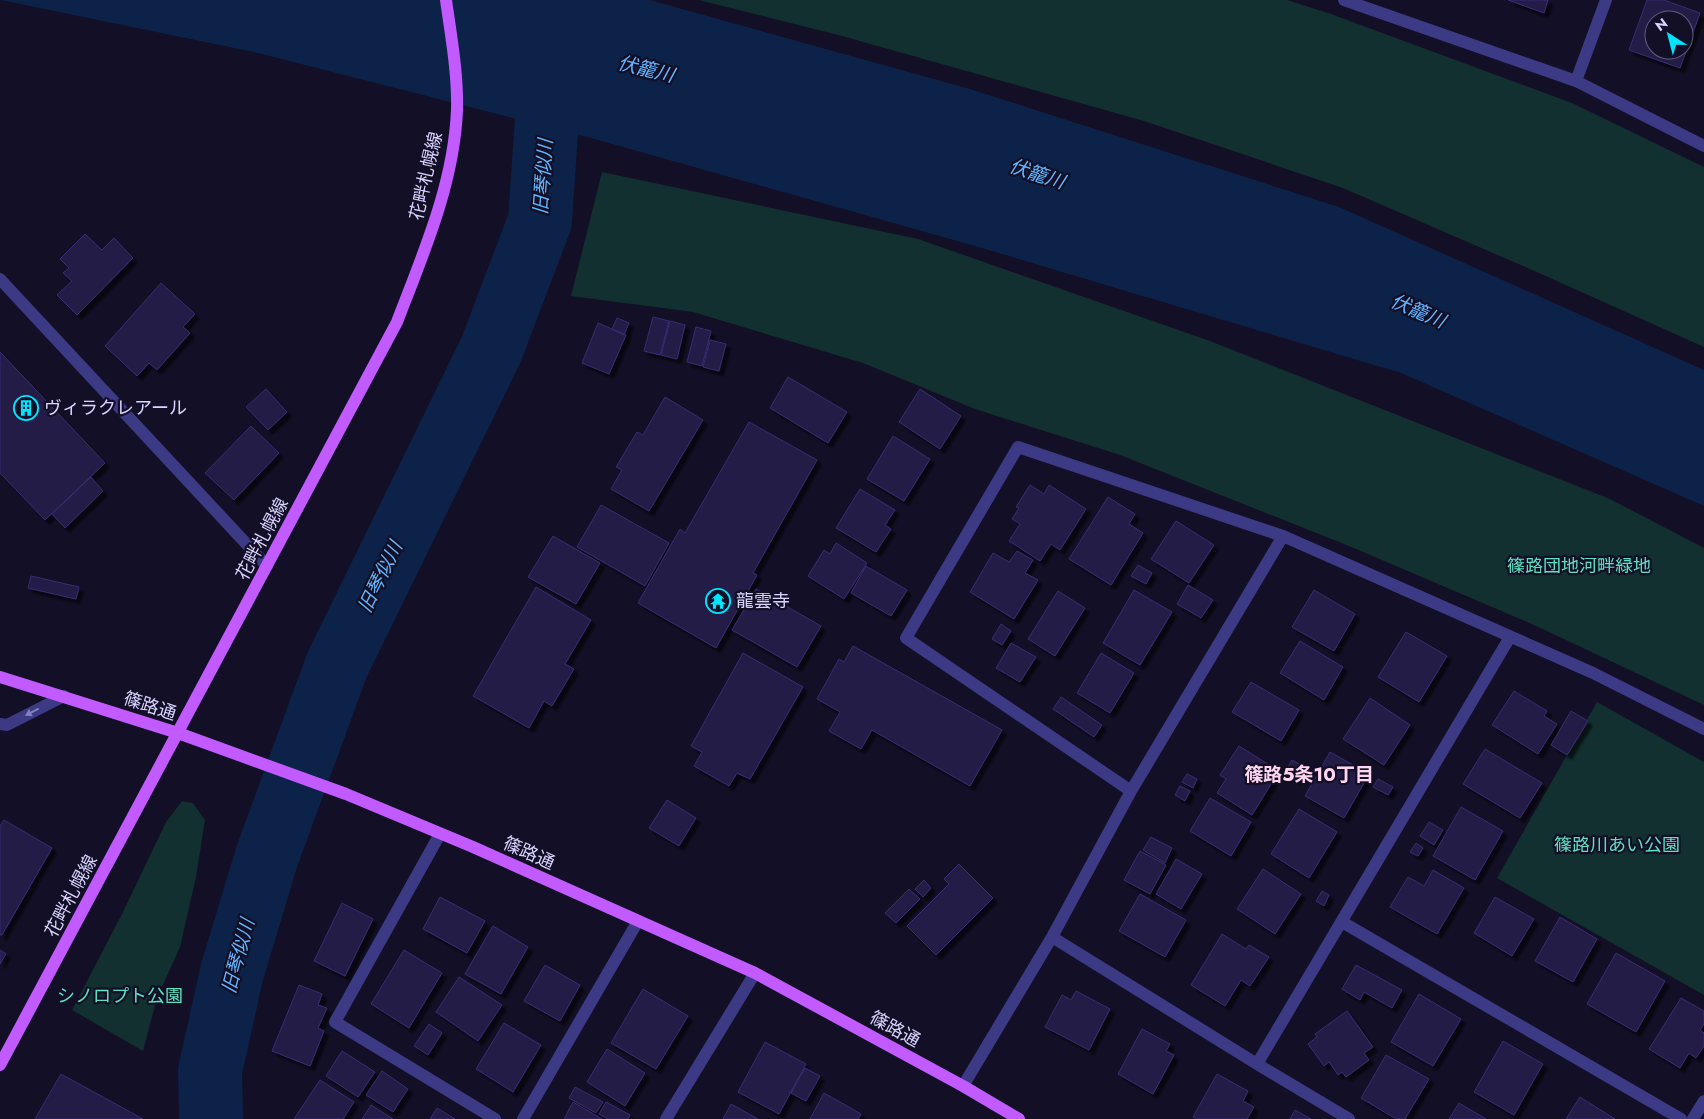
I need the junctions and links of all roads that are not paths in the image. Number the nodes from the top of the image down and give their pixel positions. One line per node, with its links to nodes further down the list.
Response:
1 (446, 0): 9 (main road, 花畔札幌線)
2 (1344, 0): 4 (street)
3 (1606, 0): 5 (street)
4 (1362, 3): 5 (street)
5 (1576, 81): 6 (street)
6 (1704, 146)
7 (0, 280): 9 (street)
8 (1283, 536): 10 (street); 16 (street); 16 (street)
9 (268, 566): 15 (main road, 花畔札幌線)
10 (1510, 637): 14 (street); 19 (street)
11 (0, 677): 12 (main road, 篠路通)
12 (64, 696): 13 (street, one-way to 13); 15 (main road, 篠路通)
13 (0, 724)
14 (1704, 729)
15 (178, 733): 17 (main road, 篠路通); 23 (main road, 花畔札幌線)
16 (1131, 792): 20 (street)
17 (440, 834): 18 (main road, 篠路通); 26 (street)
18 (638, 921): 21 (main road, 篠路通); 27 (street)
19 (1342, 922): 22 (street); 31 (street)
20 (1052, 937): 22 (street); 24 (street)
21 (755, 972): 24 (main road, 篠路通); 28 (street)
22 (1258, 1064): 30 (street)
23 (0, 1065)
24 (963, 1086): 29 (main road, 篠路通)
25 (1704, 1101): 32 (street)
26 (495, 1119)
27 (523, 1119)
28 (666, 1119)
29 (1019, 1119)
30 (1349, 1119)
31 (1681, 1119)
32 (1694, 1119)

